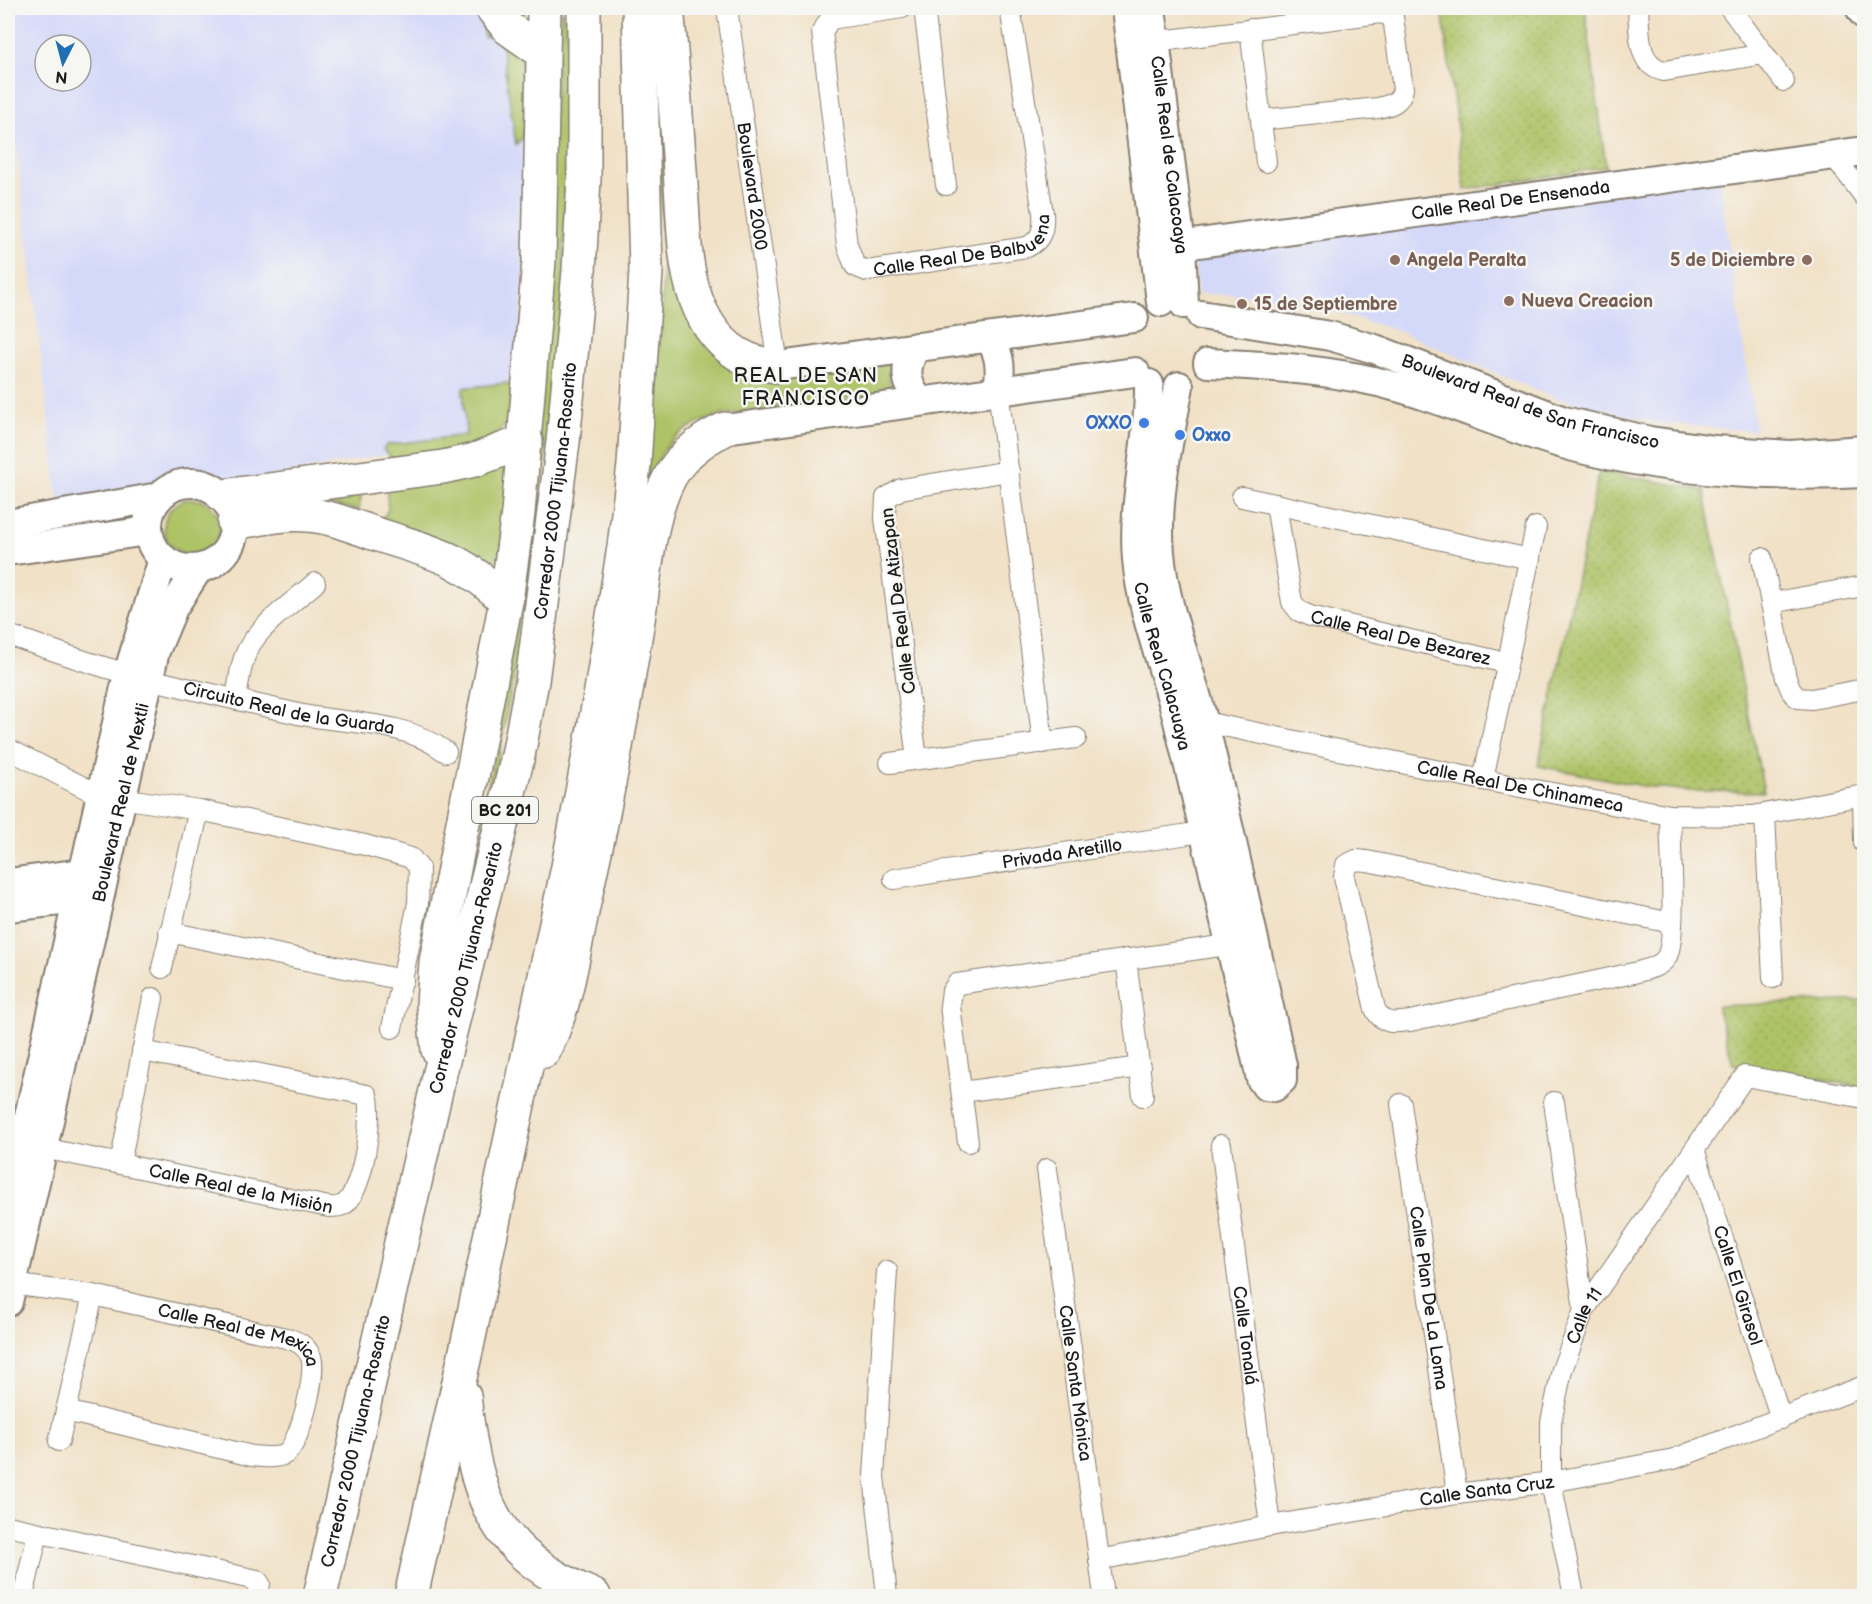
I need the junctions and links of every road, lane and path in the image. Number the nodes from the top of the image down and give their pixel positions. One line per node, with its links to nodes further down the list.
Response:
1 (492, 8): 18 (highway)
2 (584, 8): 95 (highway, Corredor 2000 Tijuana-Rosarito / BC 201)
3 (639, 8): 96 (highway)
4 (666, 8): 33 (highway)
5 (727, 8): 33 (street, Boulevard 2000)
6 (902, 8): 8 (street, Calle Real De Balbuena)
7 (924, 8): 25 (street)
8 (1010, 8)
9 (1126, 8): 17 (street, Calle Real de Calacoaya)
10 (1151, 8): 17 (street, Calle Real de Calacoaya)
11 (1638, 8): 19 (street)
12 (1730, 8): 19 (street)
13 (1860, 8): 15 (street)
14 (543, 9): 18 (highway)
15 (1864, 14)
16 (1250, 29): 17 (street); 21 (street); 21 (street)
17 (1143, 43): 27 (street, Calle Real de Calacoaya)
18 (542, 52): 39 (highway)
19 (1764, 54): 20 (street)
20 (1785, 81)
21 (1261, 120): 24 (street)
22 (1864, 151): 23 (street, Calle Real De Ensenada)
23 (1833, 155): 26 (street); 27 (street, Calle Real De Ensenada)
24 (1266, 162)
25 (946, 184)
26 (1864, 196)
27 (1169, 247): 28 (street, Calle Real de Calacoaya)
28 (1182, 307): 29 (street); 32 (street); 40 (street, Boulevard Real de San Francisco)
29 (1134, 318): 30 (street); 34 (street)
30 (990, 339): 31 (street); 36 (street)
31 (915, 347): 33 (street); 37 (street)
32 (1208, 363): 35 (street); 42 (street, Boulevard Real de San Francisco)
33 (778, 366)
34 (1142, 378): 35 (street); 36 (street); 64 (street, Calle Real Calacuaya)
35 (1179, 386): 64 (street, Calle Real Calacuaya)
36 (998, 390): 37 (street); 41 (street)
37 (920, 401): 38 (street)
38 (724, 429): 96 (highway)
39 (525, 441): 46 (highway); 57 (highway)
40 (1864, 450)
41 (1009, 471): 66 (street); 69 (street, Calle Real De Atizapan)
42 (1864, 473)
43 (159, 497): 46 (street); 47 (street); 49 (street)
44 (1242, 497): 45 (street)
45 (1276, 504): 53 (street); 60 (street, Calle Real De Bezarez)
46 (229, 510): 54 (street); 57 (highway)
47 (8, 524)
48 (1536, 526): 53 (street, Calle Real De Bezarez)
49 (148, 531): 50 (street); 52 (street)
50 (8, 551)
51 (1762, 558): 58 (street)
52 (163, 559): 54 (street); 61 (street, Boulevard Real de Mextli)
53 (1530, 559): 60 (street, Calle Real De Bezarez)
54 (198, 569): 61 (street, Boulevard Real de Mextli)
55 (315, 582): 63 (street)
56 (1864, 586): 58 (street)
57 (506, 601): 95 (highway)
58 (1771, 603): 62 (street)
59 (8, 635): 61 (street, Circuito Real de la Guarda)
60 (1506, 663): 71 (street, Calle Real De Bezarez)
61 (138, 676): 63 (street, Circuito Real de la Guarda); 73 (street, Boulevard Real de Mextli)
62 (1864, 689)
63 (236, 699): 68 (street, Circuito Real de la Guarda)
64 (1190, 720): 71 (street, Calle Real De Chinameca); 77 (street, Calle Real Calacuaya)
65 (1076, 738): 66 (street)
66 (1043, 743): 69 (street)
67 (8, 749): 73 (street)
68 (446, 752)
69 (917, 759): 70 (street)
70 (890, 763)
71 (1483, 780): 75 (street, Calle Real De Chinameca)
72 (1864, 795): 76 (street, Calle Real De Chinameca); 78 (street)
73 (111, 797): 74 (street); 81 (street, Boulevard Real de Mextli)
74 (199, 810): 84 (street); 89 (street)
75 (1670, 815): 76 (street, Calle Real De Chinameca); 83 (street)
76 (1765, 815): 88 (street)
77 (1216, 830): 79 (street, Privada Aretillo); 85 (street, Calle Real Calacuaya)
78 (1864, 843)
79 (894, 879)
80 (8, 883): 81 (street)
81 (90, 889): 82 (street); 92 (street, Boulevard Real de Mextli)
82 (8, 907)
83 (1672, 923): 83 (street)
84 (169, 932): 87 (street); 89 (street)
85 (1243, 943): 86 (street)
86 (1126, 959): 94 (street); 97 (street)
87 (162, 968)
88 (1773, 978)
89 (403, 980): 91 (street)
90 (153, 998): 93 (street)
91 (392, 1028)
92 (55, 1043): 104 (street, Boulevard Real de Mextli); 108 (street, Boulevard Real de Mextli)
93 (142, 1051): 106 (street); 106 (street, Calle Real de la Misión)
94 (1140, 1067): 97 (street); 98 (street)
95 (440, 1073): 127 (highway, Corredor 2000 Tijuana-Rosarito / BC 201)
96 (521, 1088): 114 (highway)
97 (962, 1092): 102 (street)
98 (1143, 1096)
99 (1864, 1098): 105 (street, Calle 11)
100 (1554, 1102): 113 (street)
101 (1401, 1104): 120 (street, Calle Plan De La Loma)
102 (968, 1142)
103 (1221, 1145): 122 (street, Calle Tonalá)
104 (42, 1148): 106 (street, Calle Real de la Misión); 111 (street, Boulevard Real de Mextli)
105 (1695, 1152): 113 (street, Calle 11); 117 (street, Calle El Girasol)
106 (120, 1164)
107 (1047, 1169): 124 (street, Calle Santa Mónica)
108 (12, 1174): 109 (street, Boulevard Real de Mextli)
109 (8, 1210)
110 (887, 1271): 130 (street)
111 (9, 1293): 112 (street, Calle Real de Mexica)
112 (93, 1295): 116 (street); 116 (street, Calle Real de Mexica)
113 (1584, 1310): 119 (street, Calle 11)
114 (461, 1372): 128 (highway); 129 (highway)
115 (1864, 1386): 117 (street, Calle Santa Cruz)
116 (66, 1411): 118 (street)
117 (1780, 1419): 119 (street, Calle Santa Cruz)
118 (59, 1441)
119 (1551, 1482): 120 (street, Calle Santa Cruz); 132 (street, Calle 11)
120 (1457, 1494): 122 (street, Calle Santa Cruz)
121 (8, 1526): 123 (street)
122 (1270, 1526): 124 (street, Calle Santa Cruz)
123 (38, 1533): 125 (street); 126 (street)
124 (1099, 1560): 131 (street, Calle Santa Mónica)
125 (23, 1596)
126 (257, 1596)
127 (320, 1596)
128 (411, 1596)
129 (594, 1596)
130 (887, 1596)
131 (1104, 1596)
132 (1574, 1596)

